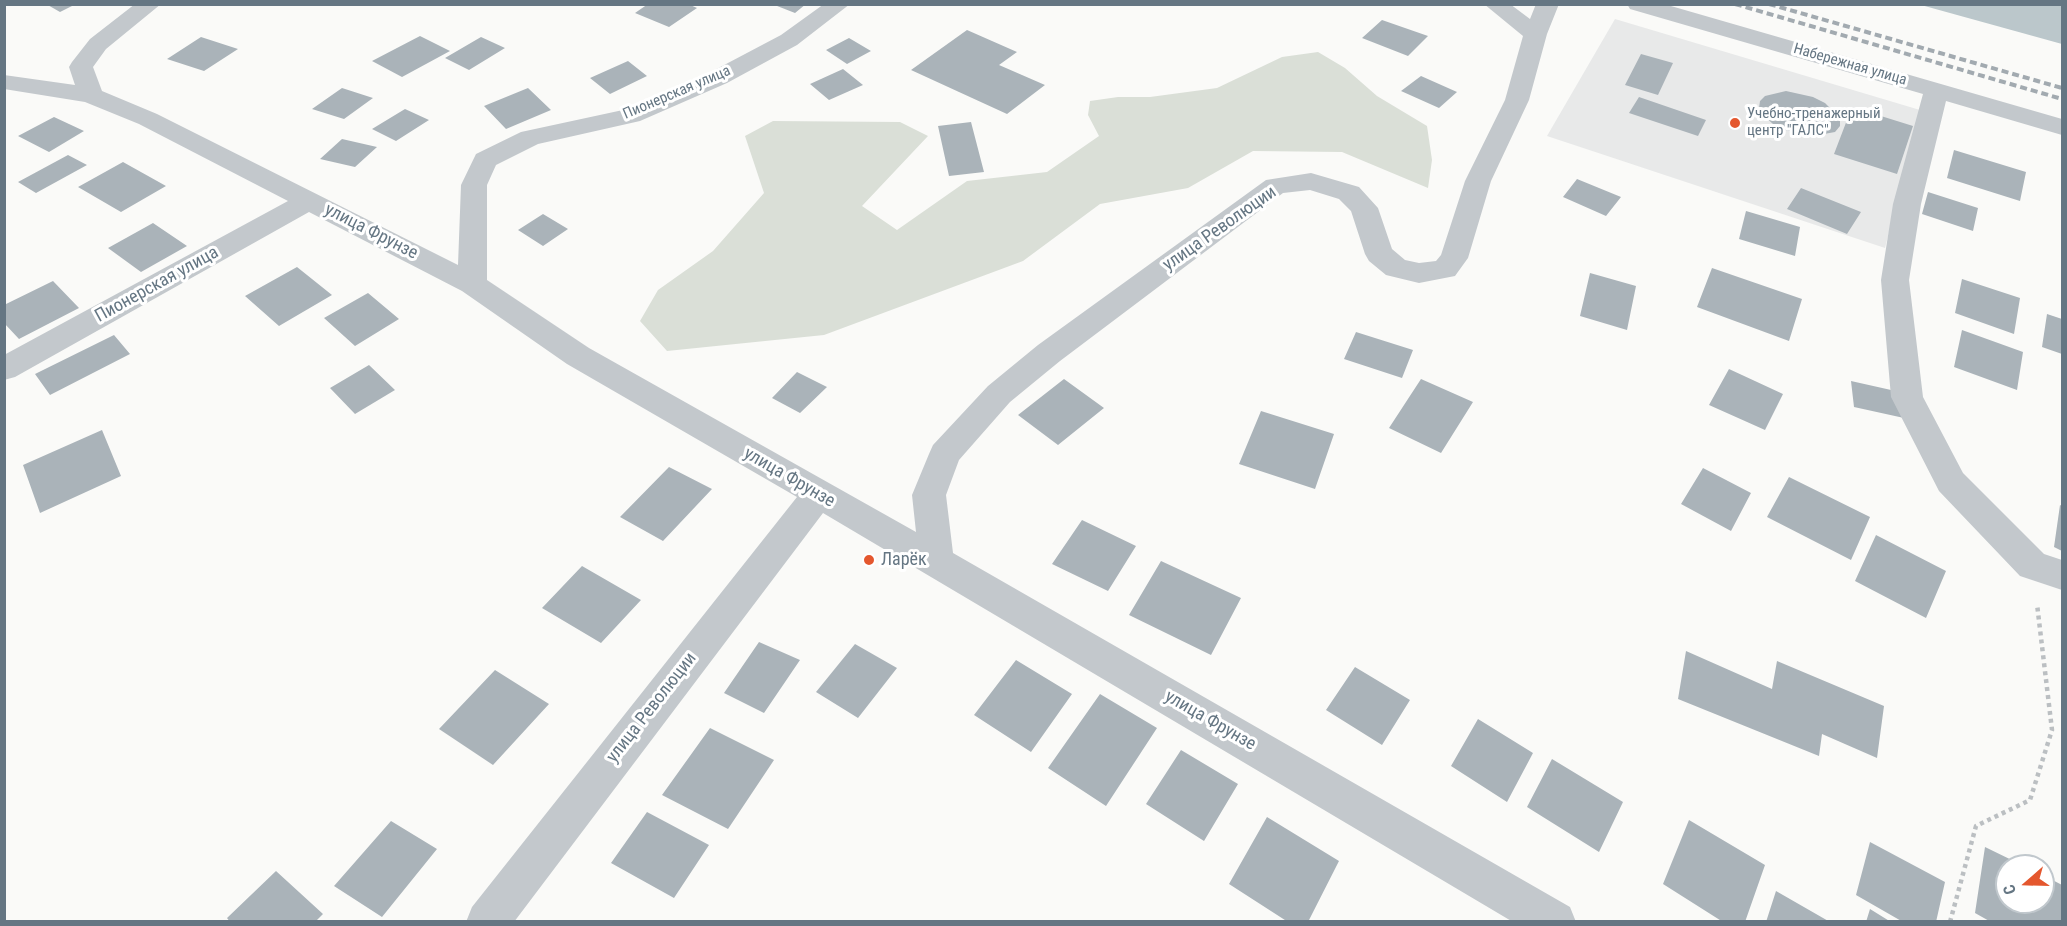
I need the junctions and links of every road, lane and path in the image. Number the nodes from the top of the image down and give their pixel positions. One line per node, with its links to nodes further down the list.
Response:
1 (150, 4): 9 (street)
2 (839, 4): 12 (street, Пионерская улица)
3 (1495, 4): 6 (street)
4 (1548, 4): 6 (street, улица Революции)
5 (1638, 4): 8 (street, Набережная улица)
6 (1535, 34): 15 (street, улица Революции)
7 (4, 82): 9 (street, улица Фрунзе)
8 (1936, 90): 10 (street, Набережная улица); 16 (street)
9 (91, 95): 11 (street, улица Фрунзе)
10 (2062, 127)
11 (309, 201): 12 (street, улица Фрунзе); 13 (street, Пионерская улица)
12 (472, 284): 14 (street, улица Фрунзе)
13 (4, 369)
14 (819, 495): 15 (street, улица Фрунзе); 17 (street, улица Революции)
15 (936, 561): 18 (street, улица Фрунзе)
16 (2047, 570): 19 (path)
17 (487, 921)
18 (1555, 921)
19 (1950, 921)

